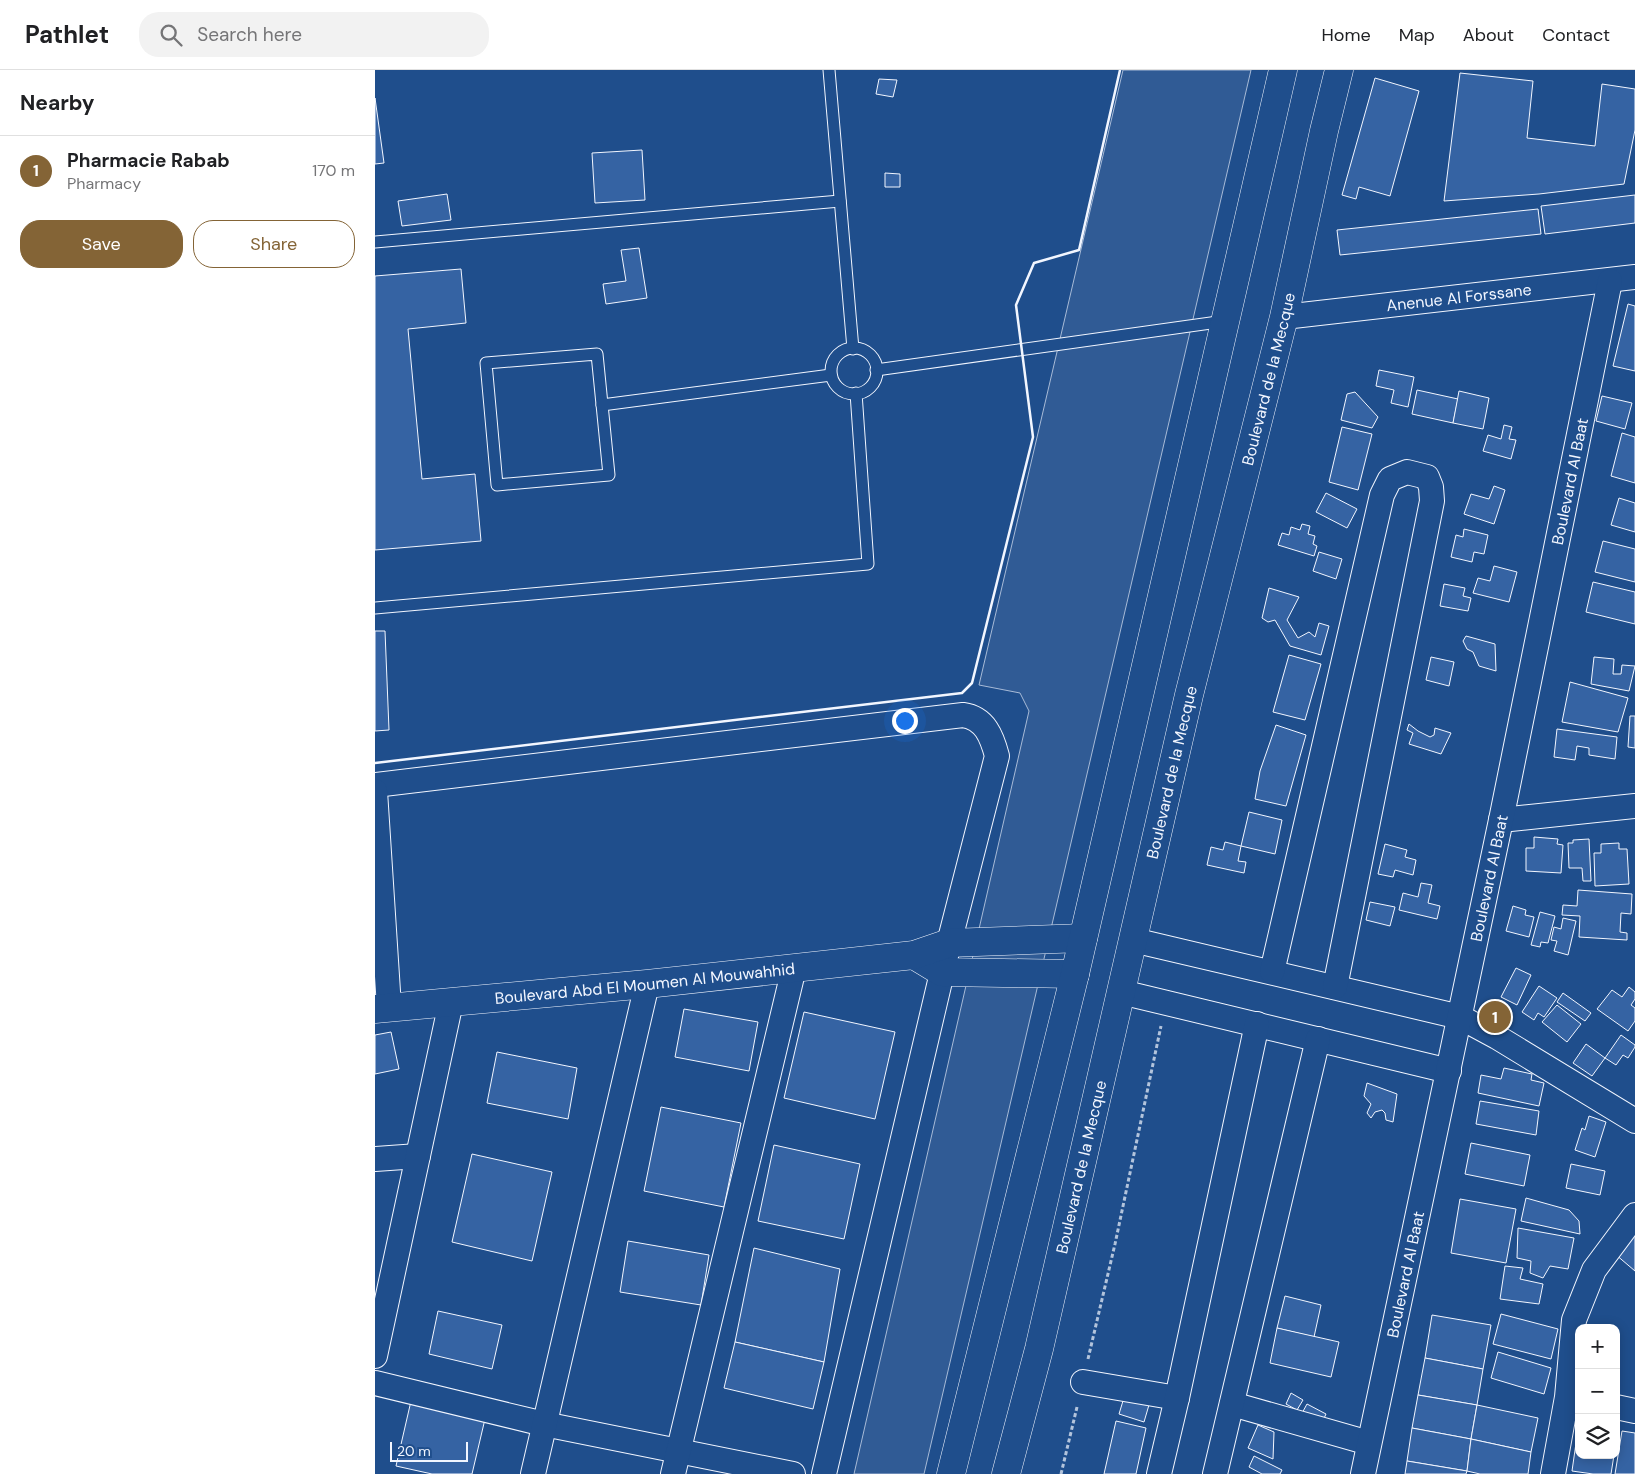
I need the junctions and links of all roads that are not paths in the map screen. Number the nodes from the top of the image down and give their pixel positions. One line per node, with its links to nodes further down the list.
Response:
1 (829, 70): 4 (lane)
2 (1283, 70): 9 (main road)
3 (1339, 70): 8 (main road, Boulevard de la Mecque)
4 (840, 202): 5 (lane); 10 (lane)
5 (375, 242)
6 (1635, 277): 7 (street, Anenue Al Forssane)
7 (1610, 281): 8 (street, Anenue Al Forssane); 19 (street, Boulevard Al Baat)
8 (1284, 317): 21 (main road, Boulevard de la Mecque)
9 (1225, 321): 11 (lane); 20 (main road)
10 (853, 348): 11 (lane); 12 (lane)
11 (876, 370): 13 (lane)
12 (831, 375): 13 (lane); 14 (lane)
13 (856, 394): 15 (lane)
14 (602, 405): 14 (lane)
15 (375, 608)
16 (375, 785): 22 (street)
17 (375, 791): 32 (street)
18 (1635, 806): 19 (street)
19 (1501, 820): 33 (street, Boulevard Al Baat)
20 (1083, 938): 22 (main road, Boulevard Abd El Moumen Al Mouwahhid); 27 (main road)
21 (1133, 940): 26 (street); 30 (main road, Boulevard de la Mecque)
22 (949, 943): 23 (main road, Boulevard Abd El Moumen Al Mouwahhid); 25 (street)
23 (914, 955): 24 (main road, Boulevard Abd El Moumen Al Mouwahhid); 25 (main road)
24 (794, 968): 28 (main road, Boulevard Abd El Moumen Al Mouwahhid); 52 (street)
25 (943, 972): 27 (main road); 56 (street)
26 (1272, 972): 29 (street); 29 (street)
27 (1075, 974): 57 (main road)
28 (647, 984): 31 (main road, Boulevard Abd El Moumen Al Mouwahhid); 50 (street)
29 (1335, 987): 33 (street)
30 (1121, 992): 34 (street); 58 (main road, Boulevard de la Mecque)
31 (451, 1002): 32 (main road, Boulevard Abd El Moumen Al Mouwahhid); 38 (street)
32 (382, 1008)
33 (1460, 1017): 36 (street, Boulevard Al Baat); 37 (street)
34 (1257, 1024): 35 (street); 45 (street)
35 (1318, 1039): 36 (street); 47 (street)
36 (1449, 1071): 51 (street, Boulevard Al Baat)
37 (1635, 1121)
38 (418, 1156): 39 (street); 41 (street)
39 (375, 1159)
40 (1635, 1215): 46 (street)
41 (380, 1313): 42 (street)
42 (375, 1356)
43 (1083, 1382): 45 (street)
44 (375, 1383): 50 (street)
45 (1177, 1398): 59 (street)
46 (1573, 1399): 62 (street)
47 (1231, 1404): 51 (street); 60 (street)
48 (1620, 1408): 49 (street)
49 (1635, 1411)
50 (544, 1424): 52 (street); 53 (street)
51 (1369, 1443): 61 (street, Boulevard Al Baat)
52 (678, 1451): 54 (street); 55 (street)
53 (533, 1474)
54 (673, 1474)
55 (793, 1474)
56 (824, 1474)
57 (951, 1474)
58 (1005, 1474)
59 (1159, 1474)
60 (1215, 1474)
61 (1363, 1474)
62 (1553, 1474)

